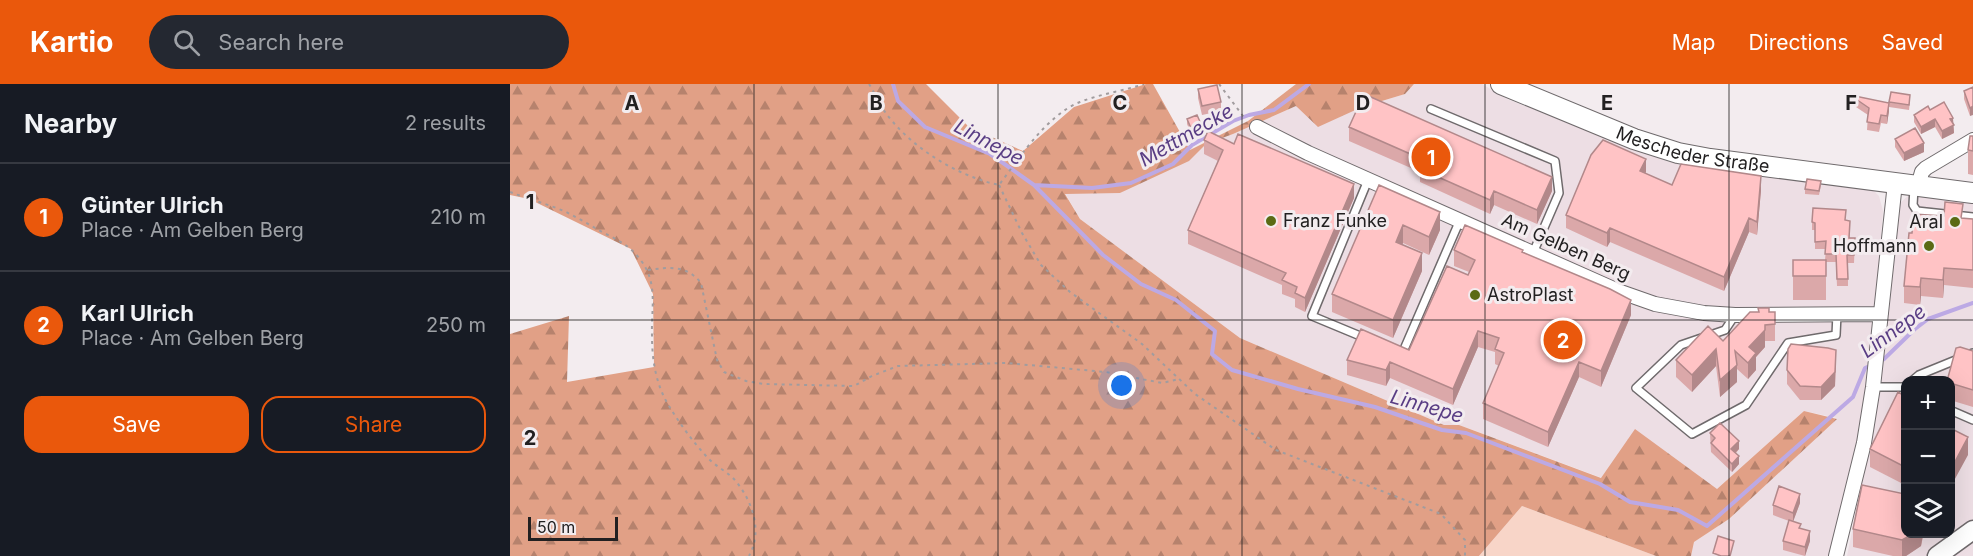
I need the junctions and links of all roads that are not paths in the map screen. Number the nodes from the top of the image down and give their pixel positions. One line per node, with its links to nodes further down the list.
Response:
1 (1501, 84): 6 (main road, Mescheder Straße)
2 (1431, 109): 10 (lane)
3 (1252, 124): 5 (street, Am Gelben Berg)
4 (1973, 140): 6 (street)
5 (1368, 180): 9 (street, Am Gelben Berg); 14 (lane)
6 (1909, 185): 7 (main road, Mescheder Straße); 8 (lane); 12 (street)
7 (1973, 193)
8 (1973, 217)
9 (1460, 220): 10 (street, Am Gelben Berg); 15 (lane)
10 (1533, 253): 13 (street, Am Gelben Berg)
11 (1837, 314): 12 (street, Am Gelben Berg); 13 (street, Am Gelben Berg); 13 (lane)
12 (1881, 314): 18 (street)
13 (1735, 315)
14 (1372, 341)
15 (1392, 350)
16 (1973, 353): 17 (lane)
17 (1918, 376)
18 (1873, 384): 19 (lane); 23 (street)
19 (1901, 387)
20 (1955, 412): 21 (lane)
21 (1973, 420)
22 (1973, 530): 24 (street)
23 (1836, 556)
24 (1937, 556)

